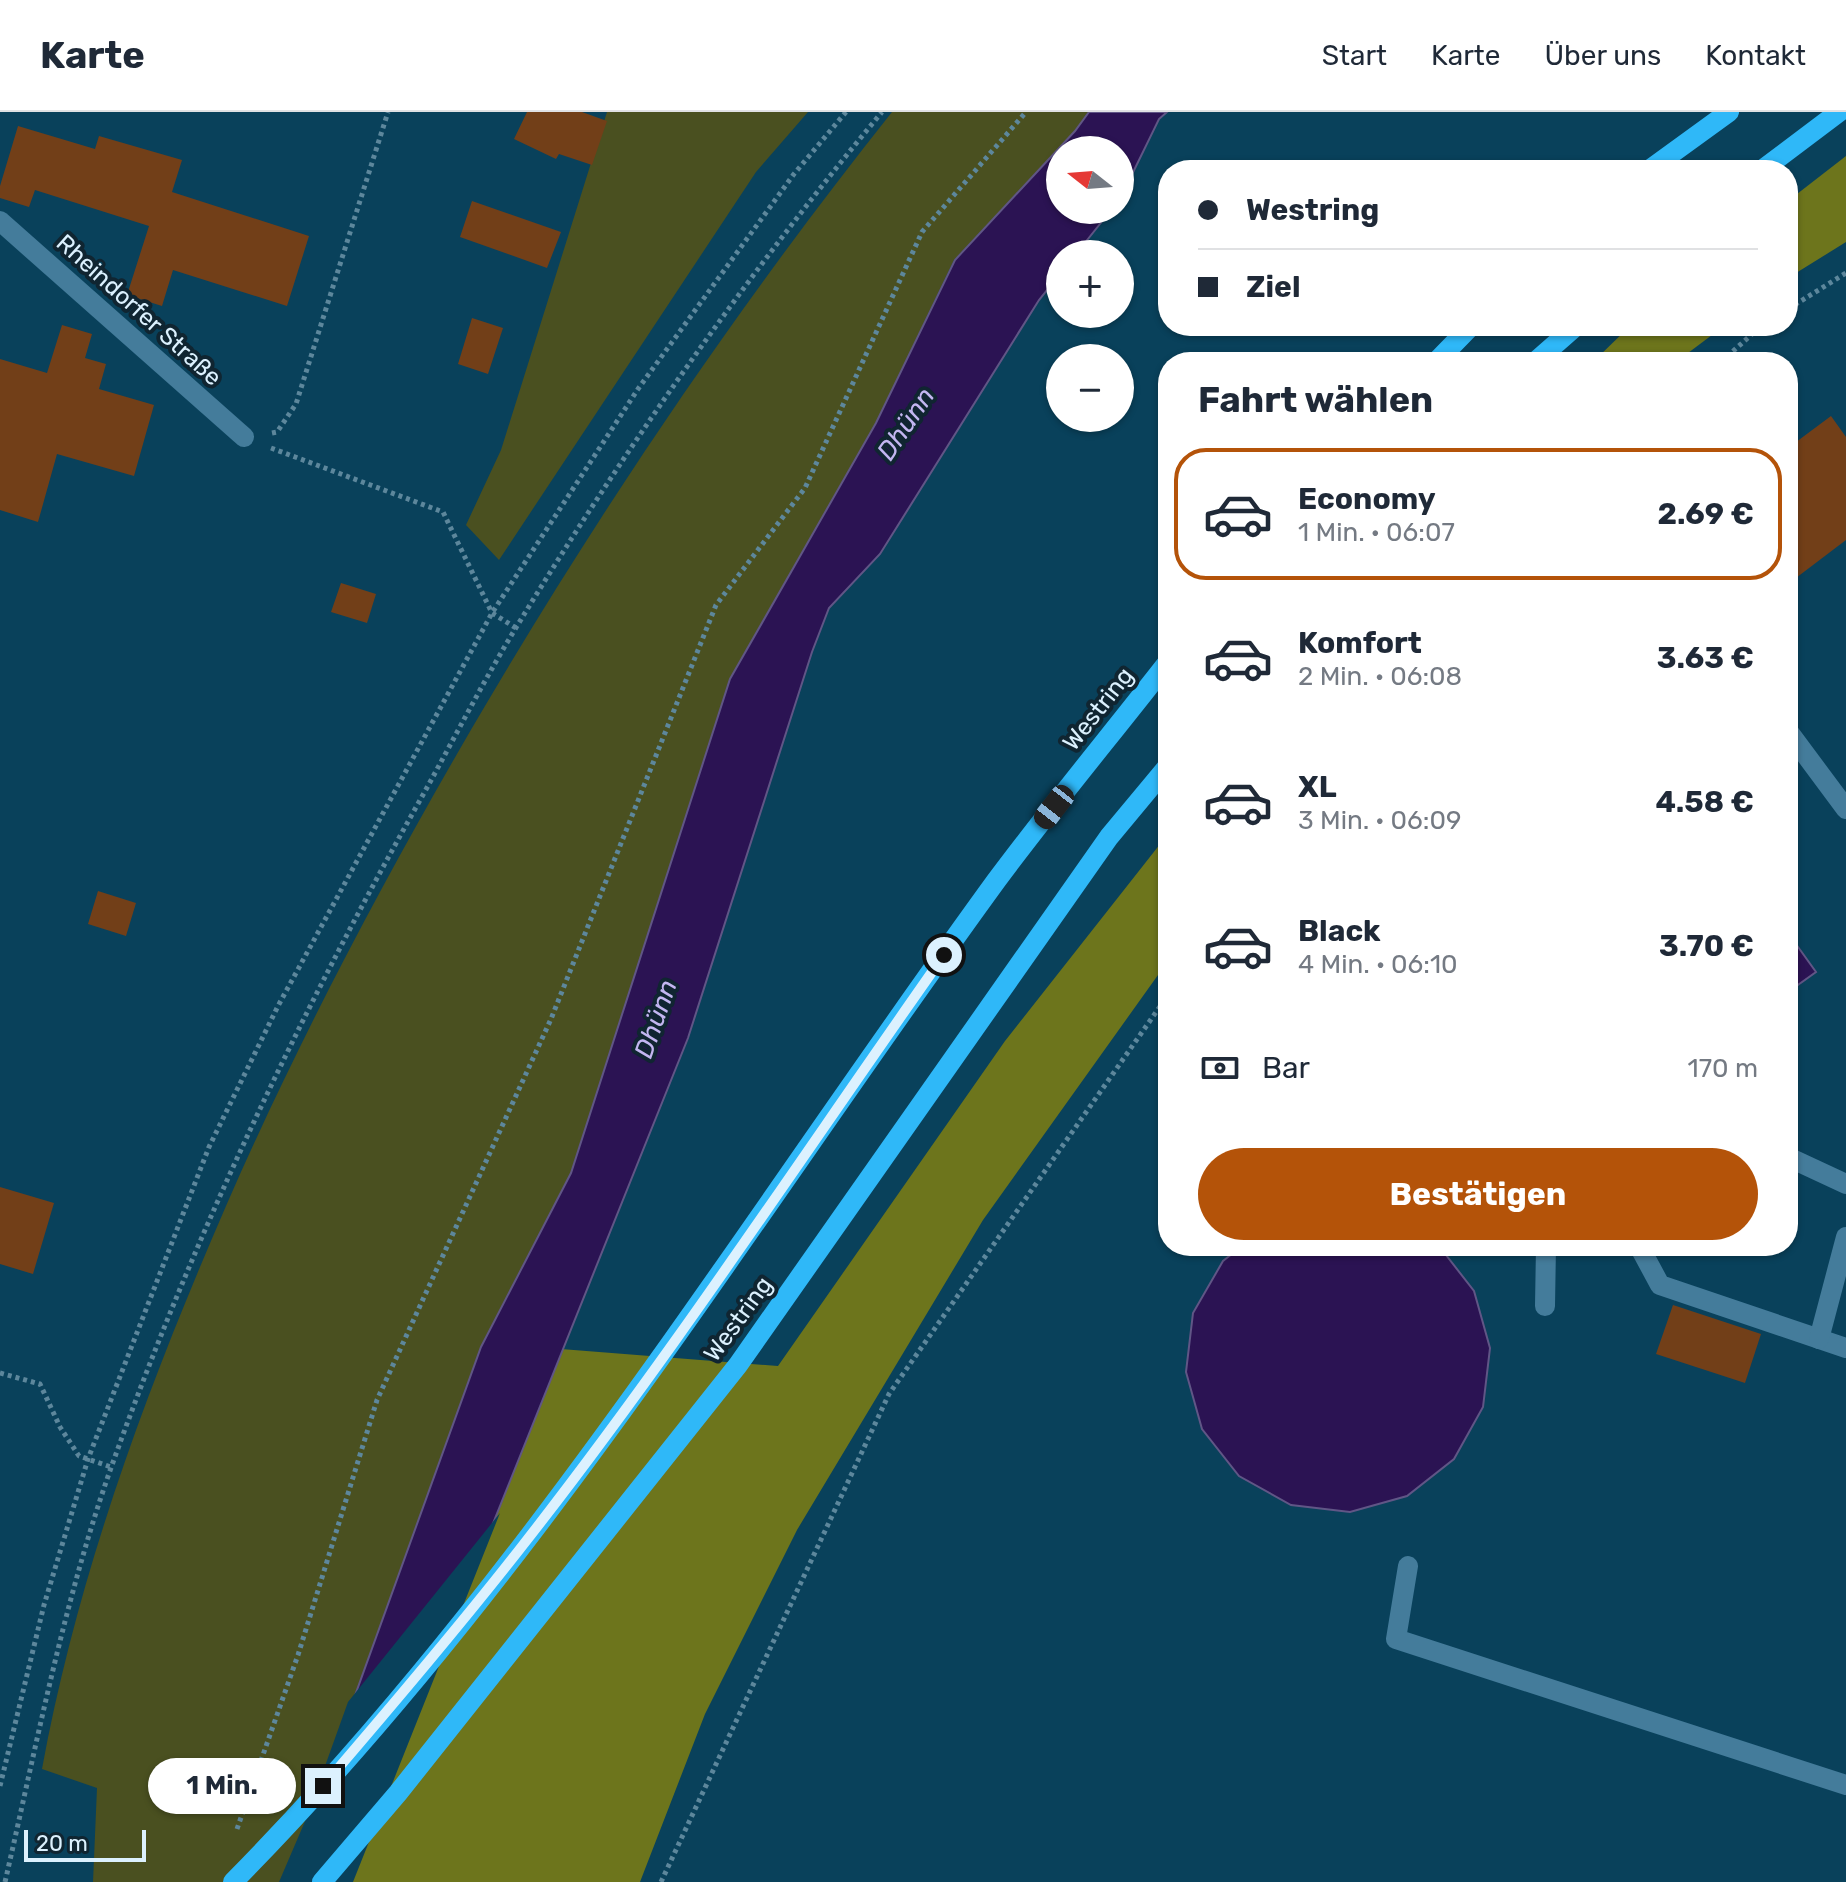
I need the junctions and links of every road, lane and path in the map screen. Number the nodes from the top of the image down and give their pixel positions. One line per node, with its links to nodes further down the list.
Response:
1 (388, 112): 18 (path)
2 (846, 112): 19 (path)
3 (882, 112): 20 (path)
4 (1026, 112): 40 (path)
5 (1729, 112): 7 (main road)
6 (1839, 112): 8 (main road)
7 (1663, 160)
8 (1775, 160)
9 (0, 221): 18 (street, Rheindorfer Straße)
10 (1846, 273): 11 (path)
11 (1798, 303)
12 (1461, 336): 15 (main road)
13 (1565, 336): 16 (main road)
14 (1750, 336): 17 (path)
15 (1446, 352)
16 (1546, 352)
17 (1732, 352)
18 (244, 437): 19 (path)
19 (492, 613): 20 (path); 35 (path)
20 (516, 628): 36 (path)
21 (1158, 675): 42 (main road, Westring)
22 (1798, 744): 24 (street)
23 (1158, 778): 43 (main road, Westring)
24 (1846, 809)
25 (1158, 1009): 44 (path)
26 (1798, 1162): 27 (street)
27 (1846, 1184)
28 (1846, 1237): 32 (street)
29 (1546, 1256): 31 (street)
30 (1644, 1256): 32 (street)
31 (1545, 1306)
32 (1819, 1339): 33 (street)
33 (1846, 1348)
34 (0, 1373): 35 (path)
35 (88, 1459): 36 (path); 39 (path)
36 (111, 1467): 41 (path)
37 (1408, 1566): 38 (street)
38 (1846, 1785)
39 (0, 1786)
40 (232, 1843)
41 (5, 1882)
42 (233, 1882)
43 (322, 1882)
44 (661, 1882)

